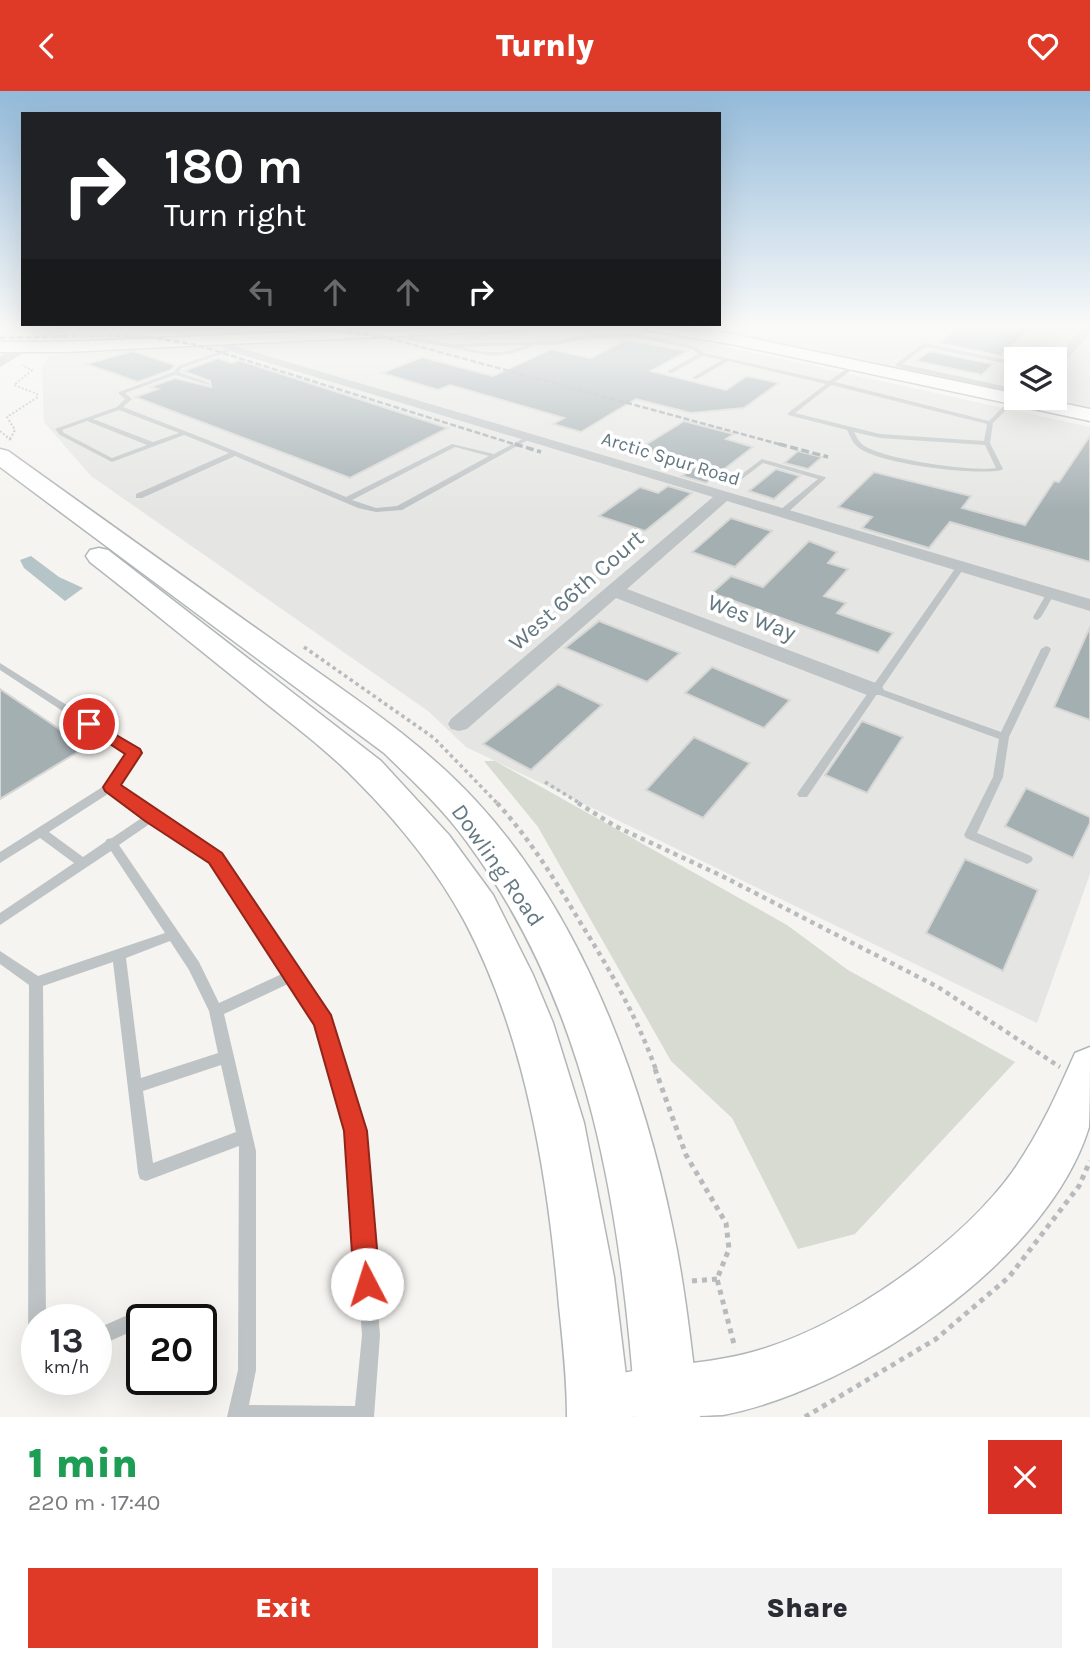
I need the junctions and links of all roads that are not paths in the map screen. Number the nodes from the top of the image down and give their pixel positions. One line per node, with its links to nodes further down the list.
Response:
1 (135, 388): 7 (lane)
2 (370, 388): 15 (street, Arctic Spur Road)
3 (824, 388): 13 (lane)
4 (850, 388): 12 (lane)
5 (981, 388): 6 (main road)
6 (1004, 393)
7 (119, 408): 11 (lane); 14 (lane)
8 (1067, 409): 10 (main road)
9 (1006, 410): 12 (lane)
10 (1090, 415)
11 (87, 419): 17 (lane); 17 (lane)
12 (990, 423): 16 (lane)
13 (850, 431): 16 (lane); 16 (lane)
14 (184, 433): 17 (lane); 19 (lane)
15 (532, 436): 20 (lane); 22 (street, Arctic Spur Road)
16 (987, 443)
17 (154, 445)
18 (5, 447): 56 (main road, Dowling Road)
19 (235, 453): 23 (lane); 24 (lane)
20 (495, 456): 24 (lane); 24 (lane)
21 (0, 478): 57 (main road, Dowling Road)
22 (728, 489): 25 (street, Arctic Spur Road); 25 (lane); 27 (street, West 66th Court)
23 (139, 496)
24 (346, 500)
25 (783, 512): 26 (street, Arctic Spur Road)
26 (962, 565): 28 (street, Arctic Spur Road); 33 (lane)
27 (612, 590): 33 (street, Wes Way); 34 (street, West 66th Court)
28 (1051, 593): 29 (street, Arctic Spur Road); 30 (lane)
29 (1090, 605)
30 (1037, 617)
31 (1046, 649): 35 (lane)
32 (0, 666): 36 (lane)
33 (874, 690): 35 (lane); 37 (lane)
34 (459, 724)
35 (1004, 737): 42 (lane)
36 (111, 787): 38 (lane); 39 (lane)
37 (803, 794)
38 (151, 817): 40 (lane); 48 (lane)
39 (40, 832): 41 (lane); 43 (lane)
40 (111, 842): 43 (lane); 45 (lane)
41 (0, 858)
42 (1027, 859)
43 (82, 863): 44 (lane)
44 (0, 920)
45 (173, 935): 46 (lane); 50 (lane)
46 (119, 955): 49 (lane); 53 (lane)
47 (0, 957): 49 (lane)
48 (292, 976): 50 (lane); 59 (lane)
49 (36, 982): 55 (lane)
50 (216, 1011): 51 (lane)
51 (226, 1056): 53 (lane); 54 (lane)
52 (1088, 1075): 56 (main road)
53 (135, 1087): 54 (lane)
54 (244, 1136): 58 (lane)
55 (37, 1304)
56 (667, 1406): 57 (main road)
57 (599, 1411)
58 (238, 1415): 59 (lane)
59 (364, 1416)

